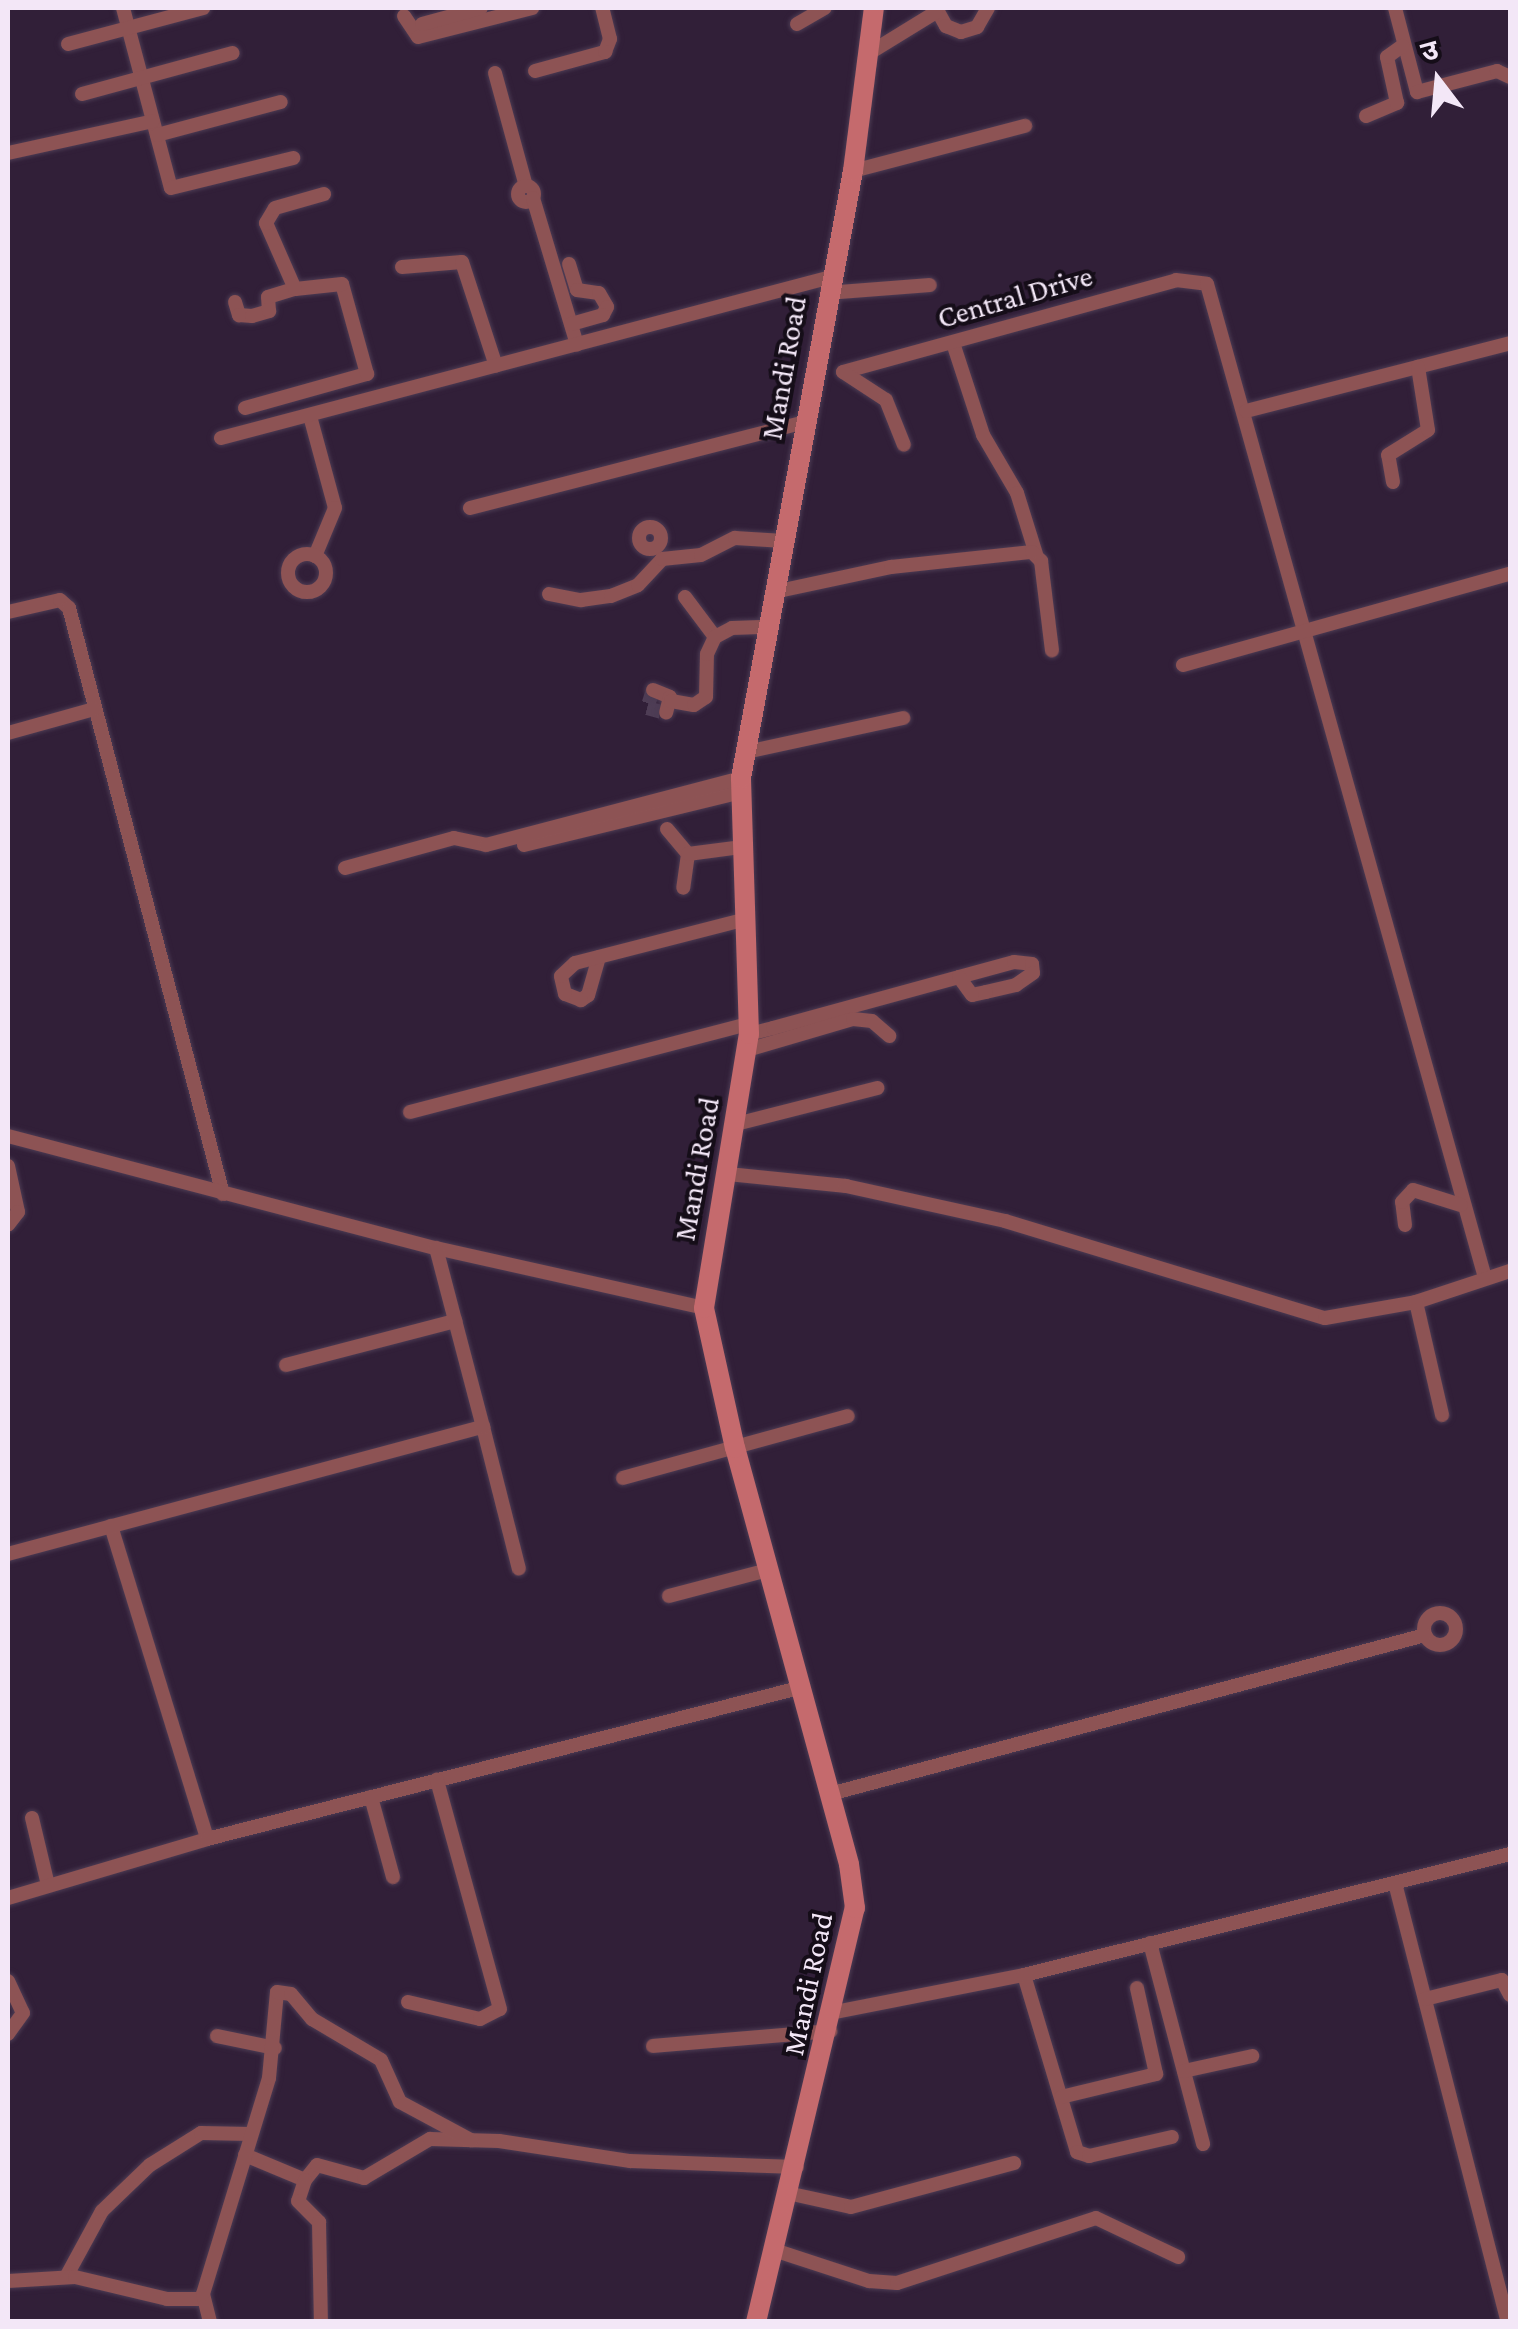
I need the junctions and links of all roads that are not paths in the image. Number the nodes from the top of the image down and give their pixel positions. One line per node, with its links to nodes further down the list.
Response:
1 (123, 8): 14 (street)
2 (203, 8): 14 (street)
3 (481, 8): 12 (street)
4 (532, 8): 11 (street)
5 (602, 8): 19 (street)
6 (824, 8): 13 (street)
7 (874, 8): 17 (street, Mandi Road)
8 (988, 8): 10 (street)
9 (1395, 8): 16 (street)
10 (936, 10): 17 (street)
11 (404, 16)
12 (422, 24)
13 (797, 24)
14 (128, 28): 15 (street); 22 (street)
15 (68, 44)
16 (1402, 46): 21 (street); 25 (street)
17 (871, 52): 30 (street, Mandi Road)
18 (233, 53): 22 (street)
19 (535, 72)
20 (495, 73): 38 (street)
21 (1510, 77)
22 (142, 78): 23 (street); 27 (street)
23 (82, 94)
24 (281, 102): 27 (street)
25 (1366, 116)
26 (1025, 126): 30 (street)
27 (155, 128): 28 (street); 29 (street)
28 (8, 153)
29 (293, 158)
30 (853, 171): 34 (street, Mandi Road)
31 (324, 194): 36 (street)
32 (569, 264): 38 (street)
33 (402, 267): 42 (street)
34 (829, 285): 35 (street); 41 (street); 49 (street, Mandi Road)
35 (930, 285)
36 (294, 289): 37 (street); 44 (street)
37 (235, 302)
38 (571, 324): 41 (street)
39 (1510, 342): 43 (street)
40 (953, 343): 46 (street, Central Drive); 51 (street, Central Drive); 55 (street)
41 (577, 345): 42 (street)
42 (496, 366): 47 (street)
43 (1418, 367): 46 (street); 52 (street)
44 (278, 400): 45 (street); 48 (street)
45 (245, 408)
46 (1246, 412): 63 (street)
47 (310, 416): 48 (street); 56 (street)
48 (284, 422): 50 (street)
49 (804, 422): 53 (street); 54 (street, Mandi Road)
50 (220, 438)
51 (904, 444)
52 (1394, 482)
53 (470, 508)
54 (784, 541): 58 (street, Mandi Road); 59 (street)
55 (1036, 554): 58 (street); 65 (street)
56 (315, 556)
57 (1510, 574): 63 (street)
58 (774, 592): 62 (street, Mandi Road)
59 (549, 594)
60 (684, 596): 64 (street)
61 (8, 612): 68 (street)
62 (768, 627): 64 (street); 71 (street, Mandi Road)
63 (1305, 629): 66 (street); 91 (street)
64 (714, 637): 67 (street)
65 (1052, 650)
66 (1183, 665)
67 (653, 690)
68 (94, 710): 70 (street); 90 (street)
69 (903, 718): 71 (street)
70 (8, 733)
71 (746, 752): 72 (street, Mandi Road)
72 (741, 786): 74 (street); 75 (street, Mandi Road); 77 (street)
73 (667, 829): 76 (street)
74 (524, 845)
75 (741, 846): 76 (street); 79 (street, Mandi Road)
76 (688, 854): 78 (street)
77 (345, 868)
78 (683, 888)
79 (742, 920): 80 (street); 82 (street, Mandi Road)
80 (600, 957)
81 (959, 977): 82 (street)
82 (749, 1036): 83 (street); 85 (street); 86 (street, Mandi Road)
83 (889, 1036)
84 (877, 1088): 86 (street)
85 (410, 1112)
86 (736, 1124): 89 (street, Mandi Road)
87 (8, 1136): 90 (street)
88 (8, 1166): 93 (street)
89 (728, 1174): 97 (street); 98 (street, Mandi Road)
90 (223, 1194): 94 (street)
91 (1462, 1205): 92 (street); 96 (street)
92 (1405, 1224)
93 (8, 1225)
94 (436, 1248): 98 (street); 99 (street)
95 (1510, 1271): 96 (street)
96 (1485, 1278): 97 (street)
97 (1416, 1302): 101 (street)
98 (704, 1308): 104 (street, Mandi Road)
99 (455, 1322): 100 (street); 103 (street)
100 (286, 1365)
101 (1442, 1415)
102 (848, 1416): 104 (street)
103 (483, 1426): 106 (street); 108 (street)
104 (735, 1448): 105 (street); 109 (street, Mandi Road)
105 (624, 1478)
106 (111, 1526): 107 (street); 117 (street)
107 (8, 1554)
108 (520, 1569)
109 (768, 1570): 110 (street); 112 (street, Mandi Road)
110 (669, 1596)
111 (1425, 1635): 114 (street)
112 (800, 1688): 113 (street); 114 (street, Mandi Road)
113 (437, 1780): 115 (street); 129 (street)
114 (830, 1794): 130 (street, Mandi Road)
115 (371, 1797): 117 (street); 119 (street)
116 (32, 1818): 121 (street)
117 (207, 1839): 121 (street)
118 (1510, 1854): 120 (street)
119 (392, 1877)
120 (1395, 1882): 123 (street); 128 (street)
121 (48, 1884): 122 (street)
122 (8, 1898)
123 (1150, 1943): 124 (street); 136 (street)
124 (1024, 1975): 130 (street); 137 (street)
125 (8, 1981): 131 (street)
126 (1136, 1988): 137 (street)
127 (1510, 1994): 128 (street)
128 (1425, 1999): 155 (street)
129 (408, 2002)
130 (832, 2022): 133 (street); 144 (street, Mandi Road)
131 (8, 2034)
132 (217, 2036): 134 (street)
133 (654, 2046)
134 (275, 2048): 138 (street); 140 (street)
135 (1252, 2056): 136 (street)
136 (1184, 2071): 141 (street)
137 (1060, 2097): 139 (street)
138 (251, 2134): 142 (street); 149 (street)
139 (1172, 2137)
140 (471, 2140): 144 (street); 145 (street)
141 (1203, 2144)
142 (245, 2155): 145 (street); 151 (street)
143 (1014, 2163): 146 (street)
144 (798, 2167): 146 (street, Mandi Road)
145 (305, 2180): 153 (street)
146 (792, 2194): 147 (street, Mandi Road)
147 (776, 2251): 148 (street); 154 (street, Mandi Road)
148 (1178, 2257)
149 (66, 2277): 150 (street); 151 (street)
150 (8, 2281)
151 (202, 2299): 152 (street)
152 (210, 2322)
153 (321, 2322)
154 (756, 2322)
155 (1508, 2322)

